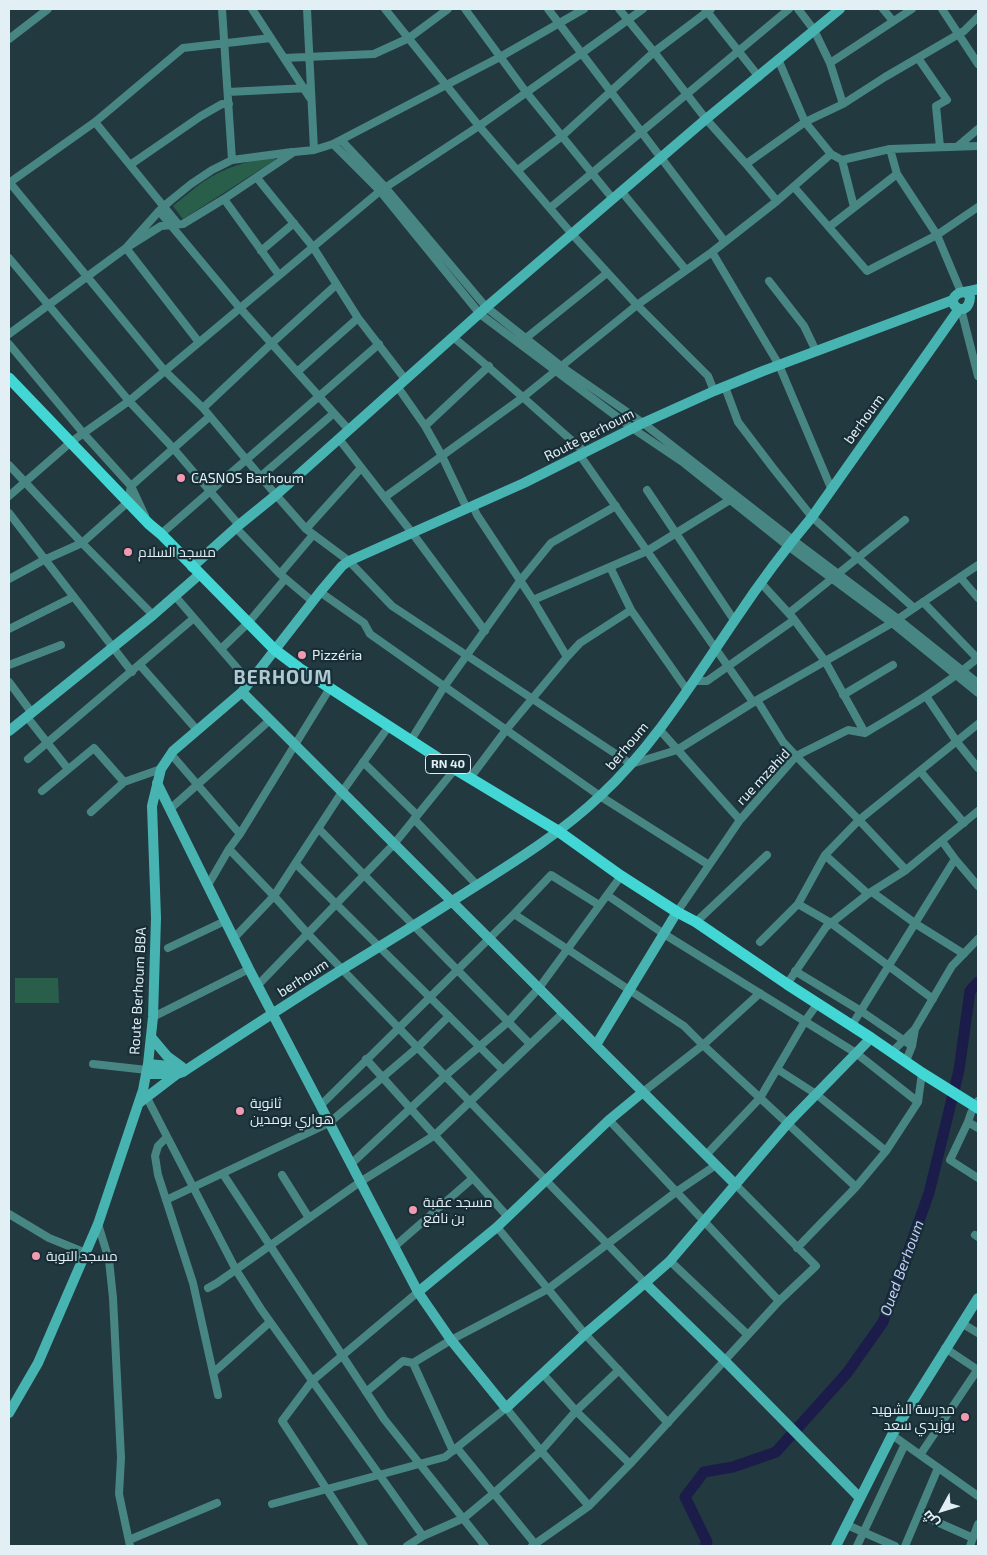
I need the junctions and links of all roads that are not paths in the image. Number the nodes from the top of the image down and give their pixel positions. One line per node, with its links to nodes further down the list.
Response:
1 (48, 9): 27 (street)
2 (222, 9): 28 (street)
3 (252, 9): 25 (street)
4 (307, 9): 34 (street)
5 (385, 9): 26 (street)
6 (448, 9): 26 (street)
7 (465, 9): 32 (street)
8 (548, 9): 22 (street)
9 (584, 9): 22 (street)
10 (618, 9): 20 (street)
11 (642, 9): 20 (street)
12 (789, 9): 29 (street)
13 (798, 9): 23 (street)
14 (840, 9): 23 (street)
15 (883, 9): 21 (street)
16 (912, 9): 21 (street)
17 (942, 9): 24 (street)
18 (708, 10): 29 (street); 30 (street)
19 (978, 17): 24 (street)
20 (628, 20): 30 (street); 31 (street)
21 (893, 21): 37 (street)
22 (559, 23): 31 (street); 32 (street)
23 (814, 30): 36 (street); 37 (street)
24 (958, 35): 35 (street); 38 (street)
25 (271, 38): 28 (street); 33 (street)
26 (409, 38): 34 (street); 40 (street)
27 (9, 39)
28 (224, 43): 42 (street); 49 (street)
29 (738, 51): 39 (street); 45 (street)
30 (654, 52): 44 (street); 45 (street)
31 (582, 54): 43 (street); 44 (street)
32 (500, 57): 40 (street); 43 (street)
33 (284, 58): 34 (street); 41 (street)
34 (309, 58): 41 (street)
35 (918, 58): 47 (street); 59 (street)
36 (778, 60): 39 (street); 50 (street)
37 (830, 63): 47 (street)
38 (978, 64)
39 (759, 76): 48 (street)
40 (446, 86): 51 (street); 55 (street)
41 (307, 88): 42 (street); 61 (street)
42 (228, 92): 46 (street)
43 (526, 92): 51 (street); 54 (street)
44 (611, 92): 53 (street); 54 (street)
45 (687, 94): 48 (street); 53 (street)
46 (228, 104): 65 (street); 68 (street)
47 (843, 104): 50 (street)
48 (706, 119): 64 (street); 67 (street)
49 (95, 122): 68 (street); 73 (street)
50 (805, 122): 63 (street); 67 (street)
51 (479, 126): 69 (street); 75 (street)
52 (978, 129): 57 (street)
53 (642, 132): 64 (street); 70 (street)
54 (562, 136): 69 (street); 70 (street)
55 (341, 140): 56 (street); 75 (street)
56 (333, 144): 61 (street); 75 (street)
57 (958, 146): 58 (street); 59 (street)
58 (978, 146)
59 (940, 147): 60 (street)
60 (890, 149): 66 (street); 71 (street)
61 (314, 150): 62 (street)
62 (294, 152): 65 (street); 72 (street)
63 (831, 154): 66 (street); 74 (street)
64 (661, 158): 76 (street); 89 (street)
65 (232, 160): 81 (street)
66 (842, 160): 83 (street)
67 (746, 164): 79 (street)
68 (130, 165): 81 (street)
69 (518, 170): 82 (street)
70 (592, 173): 78 (street); 82 (street)
71 (897, 174): 83 (street); 88 (street)
72 (257, 178): 77 (street); 84 (street)
73 (9, 183): 98 (street)
74 (794, 187): 79 (street); 86 (street)
75 (383, 189): 90 (street); 106 (street)
76 (622, 192): 78 (street); 95 (street)
77 (224, 199): 85 (street); 92 (street)
78 (613, 199): 87 (street)
79 (777, 201): 89 (street)
80 (978, 207): 88 (street)
81 (161, 208): 85 (street); 91 (street)
82 (550, 208): 87 (street)
83 (854, 208): 86 (street)
84 (294, 224): 90 (street); 92 (street)
85 (175, 225): 91 (street); 105 (street)
86 (828, 227): 88 (street)
87 (572, 234): 96 (street); 106 (street)
88 (937, 235): 102 (street)
89 (725, 242): 93 (street)
90 (313, 247): 97 (street); 100 (street)
91 (126, 248): 98 (street); 111 (street)
92 (261, 251): 97 (street)
93 (712, 252): 95 (street); 116 (street)
94 (9, 258): 103 (street)
95 (686, 270): 104 (street)
96 (608, 273): 104 (street); 110 (street)
97 (279, 275): 105 (street)
98 (86, 277): 103 (street); 118 (street)
99 (769, 281): 115 (street)
100 (336, 285): 107 (street); 113 (street)
101 (978, 289): 102 (street, Route Berhoum)
102 (964, 300): 115 (street, Route Berhoum); 121 (street); 148 (street, berhoum)
103 (48, 305): 108 (street); 128 (street)
104 (637, 305): 119 (street); 125 (street)
105 (239, 308): 111 (street); 113 (street)
106 (483, 311): 109 (street); 110 (street); 119 (street)
107 (358, 318): 114 (street); 120 (street)
108 (9, 334)
109 (453, 336): 117 (street); 123 (street)
110 (526, 338): 119 (street)
111 (198, 342): 118 (street)
112 (9, 344): 136 (street)
113 (272, 344): 120 (street); 129 (street)
114 (379, 344): 123 (street); 126 (street)
115 (816, 351): 116 (street, Route Berhoum)
116 (779, 365): 124 (street, Route Berhoum); 148 (street)
117 (489, 366): 127 (street); 133 (street)
118 (164, 370): 128 (street); 129 (street)
119 (559, 370): 127 (street); 132 (street); 134 (street)
120 (297, 372): 126 (street)
121 (978, 376)
122 (9, 378): 138 (main road, RN 40)
123 (401, 383): 133 (street); 135 (street)
124 (724, 387): 125 (street, Route Berhoum); 159 (street)
125 (714, 391): 132 (street, Route Berhoum)
126 (320, 396): 130 (street); 142 (street)
127 (522, 398): 140 (street); 141 (street)
128 (129, 401): 136 (street); 139 (street)
129 (203, 408): 131 (street)
130 (334, 413): 135 (street); 145 (street)
131 (209, 417): 139 (street); 142 (street)
132 (643, 423): 134 (street, Route Berhoum); 154 (street)
133 (425, 426): 141 (street)
134 (632, 428): 140 (street, Route Berhoum); 154 (street)
135 (349, 430): 137 (street)
136 (84, 434): 138 (street); 147 (street)
137 (339, 439): 144 (street); 151 (street)
138 (70, 442): 146 (street); 155 (main road, RN 40)
139 (173, 448): 147 (street); 150 (street)
140 (582, 453): 156 (street); 157 (street, Route Berhoum)
141 (442, 456): 153 (street); 157 (street)
142 (245, 460): 145 (street); 150 (street)
143 (9, 464): 146 (street)
144 (362, 468): 153 (street); 163 (street)
145 (260, 477): 151 (street)
146 (25, 483): 152 (street); 168 (street)
147 (131, 486): 155 (street); 161 (street)
148 (831, 488): 159 (street, berhoum)
149 (647, 490): 166 (street)
150 (210, 492): 162 (street); 164 (street)
151 (276, 495): 162 (street); 163 (street)
152 (9, 496)
153 (385, 497): 165 (street)
154 (733, 498): 166 (street); 169 (street)
155 (128, 502): 161 (main road, RN 40); 168 (street)
156 (616, 506): 170 (street); 181 (street)
157 (470, 508): 165 (street, Route Berhoum); 181 (street)
158 (9, 513): 172 (street)
159 (812, 517): 169 (street, berhoum); 171 (street)
160 (905, 520): 171 (street)
161 (149, 524): 164 (main road, RN 40)
162 (237, 527): 176 (street); 177 (street)
163 (306, 529): 167 (street)
164 (161, 534): 176 (main road, RN 40)
165 (413, 534): 173 (street, Route Berhoum); 199 (street)
166 (676, 534): 170 (street); 195 (street)
167 (313, 535): 173 (street); 177 (street)
168 (82, 543): 172 (street); 192 (street)
169 (790, 543): 178 (street); 182 (street, berhoum)
170 (647, 551): 175 (street); 204 (street)
171 (858, 558): 178 (street); 190 (street)
172 (44, 560): 180 (street); 185 (street)
173 (349, 562): 183 (street, Route Berhoum); 205 (street)
174 (978, 565): 179 (street)
175 (610, 567): 187 (street); 191 (street)
176 (196, 570): 184 (street); 197 (main road, RN 40)
177 (283, 576): 188 (street); 197 (street)
178 (835, 576): 193 (street); 196 (street)
179 (960, 577): 186 (street); 189 (street)
180 (9, 579)
181 (520, 581): 187 (street); 199 (street)
182 (761, 583): 193 (street); 195 (street, berhoum)
183 (320, 592): 188 (street, Route Berhoum); 219 (street)
184 (175, 596): 192 (street); 194 (street)
185 (73, 597): 198 (street); 201 (street)
186 (978, 598)
187 (533, 600): 206 (street)
188 (312, 602): 203 (street, Route Berhoum)
189 (923, 602): 190 (street); 207 (street)
190 (914, 608): 196 (street)
191 (631, 610): 206 (street); 218 (street)
192 (153, 615): 201 (street)
193 (791, 616): 208 (street); 212 (street)
194 (194, 618): 202 (street); 210 (street)
195 (734, 620): 204 (street, berhoum)
196 (895, 621): 208 (street); 214 (street)
197 (248, 623): 202 (street); 203 (main road, RN 40)
198 (9, 629)
199 (485, 632): 205 (street)
200 (61, 645): 209 (street)
201 (113, 648): 213 (street); 227 (street)
202 (221, 649): 216 (street)
203 (275, 650): 216 (street, Route Berhoum BBA); 220 (main road, RN 40)
204 (716, 650): 212 (street); 218 (street, berhoum)
205 (466, 655): 219 (street); 225 (street)
206 (567, 657): 225 (street)
207 (978, 659): 214 (street, rue mzahid)
208 (825, 662): 223 (street); 226 (street)
209 (9, 665)
210 (140, 665): 213 (street); 232 (street)
211 (893, 665): 223 (street)
212 (728, 666): 218 (street); 226 (street)
213 (132, 672): 237 (street)
214 (959, 673): 217 (street); 222 (street); 224 (street, rue mzahid)
215 (9, 682): 227 (street)
216 (250, 683): 221 (street, Route Berhoum BBA)
217 (978, 683)
218 (690, 685): 231 (street, berhoum)
219 (444, 687): 233 (street); 236 (street)
220 (330, 688): 230 (main road, RN 40); 239 (street)
221 (242, 692): 228 (street); 232 (street, Route Berhoum BBA)
222 (978, 693)
223 (843, 695): 235 (street)
224 (926, 696): 235 (street, rue mzahid); 238 (street)
225 (532, 699): 233 (street); 245 (street)
226 (755, 701): 240 (street); 242 (street)
227 (29, 715): 234 (street); 237 (street)
228 (270, 720): 239 (street); 254 (street)
229 (978, 724): 238 (street)
230 (389, 726): 236 (main road, RN 40); 244 (street)
231 (659, 729): 240 (street); 245 (street, berhoum)
232 (197, 730): 241 (street, Route Berhoum BBA)
233 (506, 730): 251 (street); 257 (street)
234 (9, 731)
235 (864, 733): 242 (street, rue mzahid)
236 (411, 740): 249 (main road, RN 40)
237 (47, 742): 243 (street); 247 (street)
238 (957, 742): 246 (street); 250 (street)
239 (295, 745): 256 (street); 267 (street)
240 (677, 750): 245 (street); 262 (street)
241 (171, 754): 248 (street, Route Berhoum BBA); 254 (street)
242 (796, 756): 262 (street, rue mzahid); 263 (street)
243 (28, 759)
244 (364, 762): 256 (street); 261 (street)
245 (632, 764): 257 (street, berhoum)
246 (978, 768)
247 (68, 769): 252 (street); 255 (street)
248 (161, 769): 252 (street); 253 (street, Route Berhoum BBA)
249 (455, 769): 251 (main road, RN 40); 261 (street)
250 (920, 771): 263 (street); 264 (street)
251 (470, 778): 266 (main road, RN 40)
252 (124, 782): 259 (street)
253 (157, 783): 258 (street); 323 (street, Route Berhoum BBA)
254 (197, 785): 258 (street); 267 (street)
255 (42, 791)
256 (342, 792): 265 (street); 269 (street)
257 (600, 796): 266 (street, berhoum); 275 (street)
258 (170, 809): 279 (street)
259 (90, 812)
260 (978, 813): 264 (street)
261 (416, 817): 269 (street); 280 (street)
262 (740, 820): 275 (street, rue mzahid)
263 (859, 820): 272 (street); 276 (street)
264 (964, 823): 268 (street)
265 (319, 829): 274 (street); 277 (street)
266 (558, 831): 278 (main road, RN 40); 280 (street, berhoum)
267 (240, 834): 270 (street)
268 (942, 841): 273 (street); 276 (street)
269 (394, 844): 277 (street); 285 (street)
270 (228, 849): 279 (street); 284 (street)
271 (767, 855): 292 (street)
272 (825, 856): 282 (street); 287 (street)
273 (955, 860): 281 (street); 294 (street)
274 (296, 864): 284 (street); 286 (street)
275 (709, 865): 289 (street, rue mzahid)
276 (906, 870): 282 (street)
277 (364, 875): 286 (street); 295 (street)
278 (621, 876): 283 (street); 289 (main road, RN 40)
279 (208, 885): 291 (street)
280 (477, 885): 285 (street, berhoum)
281 (978, 886)
282 (870, 893): 293 (street); 294 (street)
283 (607, 894): 288 (street); 297 (street)
284 (274, 896): 296 (street); 298 (street)
285 (452, 902): 295 (street, berhoum); 299 (street)
286 (337, 904): 296 (street); 302 (street)
287 (798, 904): 293 (street); 301 (street)
288 (599, 905): 290 (street); 304 (street)
289 (677, 912): 292 (main road, RN 40); 297 (street)
290 (514, 914): 299 (street); 304 (street)
291 (225, 921): 298 (street); 303 (street)
292 (696, 922): 311 (main road, RN 40)
293 (831, 924): 306 (street); 310 (street)
294 (916, 924): 305 (street); 306 (street)
295 (414, 926): 302 (street, berhoum); 309 (street)
296 (308, 934): 308 (street); 312 (street)
297 (664, 934): 314 (street); 315 (street)
298 (234, 938): 307 (street)
299 (489, 938): 309 (street); 313 (street)
300 (978, 939): 305 (street)
301 (760, 942)
302 (380, 947): 308 (street, berhoum); 316 (street)
303 (168, 948)
304 (568, 950): 313 (street); 314 (street)
305 (964, 954): 317 (street)
306 (888, 966): 317 (street); 319 (street)
307 (249, 969): 312 (street); 323 (street)
308 (342, 969): 321 (street, berhoum); 327 (street)
309 (457, 970): 316 (street); 325 (street)
310 (795, 971): 311 (street); 319 (street)
311 (787, 984): 318 (main road, RN 40)
312 (258, 985): 321 (street)
313 (539, 988): 320 (street); 325 (street)
314 (630, 990): 333 (street); 334 (street)
315 (760, 993): 324 (street); 334 (street)
316 (430, 997): 322 (street); 327 (street)
317 (933, 999): 328 (street)
318 (818, 1003): 324 (street); 326 (main road, RN 40)
319 (861, 1011): 326 (street); 331 (street)
320 (563, 1013): 332 (street); 333 (street)
321 (273, 1014): 345 (street, berhoum); 357 (street)
322 (449, 1016): 336 (street); 337 (street)
323 (153, 1017): 329 (street, Route Berhoum BBA)
324 (805, 1021): 339 (street); 344 (street)
325 (508, 1022): 332 (street); 337 (street)
326 (852, 1025): 330 (main road, RN 40)
327 (399, 1027): 336 (street); 340 (street)
328 (915, 1029): 331 (street); 335 (street)
329 (151, 1037): 343 (street, Route Berhoum BBA); 345 (street)
330 (871, 1038): 338 (main road, RN 40); 339 (street)
331 (903, 1040): 335 (street); 338 (street)
332 (530, 1044): 346 (street)
333 (596, 1045): 350 (street)
334 (703, 1045): 350 (street); 353 (street)
335 (912, 1046): 341 (street)
336 (418, 1047): 348 (street); 349 (street)
337 (480, 1047): 346 (street); 348 (street)
338 (892, 1052): 341 (main road, RN 40)
339 (856, 1053): 351 (street); 355 (street)
340 (366, 1059): 349 (street); 357 (street)
341 (906, 1061): 347 (main road, RN 40)
342 (93, 1064): 343 (street)
343 (147, 1069): 345 (street); 352 (street, Route Berhoum BBA)
344 (777, 1069): 351 (street); 353 (street)
345 (182, 1070): 352 (street, berhoum)
346 (503, 1070): 354 (street)
347 (922, 1073): 355 (street); 356 (main road, RN 40)
348 (446, 1076): 354 (street); 358 (street)
349 (382, 1077): 358 (street); 361 (street)
350 (643, 1092): 359 (street); 367 (street)
351 (816, 1094): 362 (street); 366 (street)
352 (143, 1096): 365 (street); 385 (street, Route Berhoum BBA)
353 (760, 1098): 362 (street); 367 (street)
354 (470, 1102): 364 (street); 374 (street)
355 (918, 1102): 366 (street)
356 (974, 1104): 360 (street)
357 (321, 1105): 361 (street)
358 (411, 1109): 364 (street); 368 (street)
359 (609, 1120): 374 (street); 379 (street)
360 (968, 1122): 363 (street); 373 (street)
361 (329, 1123): 368 (street); 370 (street)
362 (788, 1123): 376 (street); 377 (street)
363 (978, 1128)
364 (435, 1136): 372 (street); 375 (street)
365 (167, 1137): 378 (street); 380 (street)
366 (886, 1151): 377 (street)
367 (706, 1155): 369 (street)
368 (351, 1164): 375 (street)
369 (716, 1165): 376 (street); 379 (street)
370 (223, 1174): 378 (street); 388 (street)
371 (282, 1175): 383 (street)
372 (473, 1178): 382 (street); 389 (street)
373 (978, 1178)
374 (546, 1181): 382 (street); 387 (street)
375 (360, 1182): 383 (street); 389 (street)
376 (736, 1185): 384 (street); 390 (street)
377 (856, 1187): 390 (street)
378 (193, 1188): 380 (street); 393 (street)
379 (676, 1192): 384 (street); 387 (street)
380 (166, 1200): 412 (street)
381 (9, 1214): 391 (street)
382 (508, 1217): 386 (street)
383 (309, 1218): 388 (street)
384 (703, 1221): 392 (street); 399 (street)
385 (98, 1224): 391 (street, Route Berhoum BBA); 444 (street)
386 (497, 1227): 396 (street); 397 (street)
387 (606, 1244): 394 (street); 396 (street)
388 (270, 1245): 393 (street); 407 (street)
389 (394, 1247): 397 (street)
390 (797, 1248): 399 (street)
391 (86, 1253): 419 (street, Route Berhoum BBA)
392 (670, 1260): 394 (street); 404 (street)
393 (236, 1270): 395 (street); 400 (street)
394 (645, 1283): 402 (street); 408 (street)
395 (208, 1288)
396 (548, 1289): 402 (street); 405 (street)
397 (418, 1292): 405 (street); 407 (street)
398 (978, 1298): 401 (street)
399 (778, 1301): 404 (street)
400 (270, 1322): 412 (street); 414 (street)
401 (963, 1324): 403 (street); 406 (street)
402 (585, 1334): 411 (street); 413 (street)
403 (978, 1334)
404 (748, 1335): 408 (street)
405 (451, 1340): 409 (street); 417 (street)
406 (946, 1348): 410 (street); 421 (street)
407 (342, 1354): 414 (street); 415 (street)
408 (725, 1361): 420 (street); 433 (street)
409 (413, 1363): 415 (street); 423 (street)
410 (978, 1369): 425 (street)
411 (619, 1370): 418 (street); 420 (street)
412 (213, 1373): 416 (street)
413 (543, 1374): 417 (street); 418 (street)
414 (312, 1381): 429 (street); 430 (street)
415 (366, 1392): 426 (street)
416 (218, 1395)
417 (506, 1408): 423 (street); 424 (street)
418 (576, 1411): 424 (street); 427 (street)
419 (9, 1413)
420 (668, 1423): 427 (street)
421 (892, 1435): 422 (street); 433 (street)
422 (905, 1444): 425 (street); 441 (street)
423 (455, 1449): 426 (street); 431 (street)
424 (541, 1451): 431 (street); 436 (street)
425 (920, 1455): 428 (street)
426 (420, 1464): 429 (street); 438 (street)
427 (630, 1464): 436 (street)
428 (938, 1468): 432 (street); 437 (street)
429 (379, 1475): 430 (street); 442 (street)
430 (327, 1489): 435 (street); 446 (street)
431 (494, 1493): 438 (street); 445 (street)
432 (978, 1496)
433 (860, 1498): 440 (street)
434 (217, 1503): 444 (street)
435 (272, 1504)
436 (589, 1506): 445 (street)
437 (919, 1514): 443 (street); 452 (street)
438 (464, 1518): 442 (street); 448 (street)
439 (978, 1524): 443 (street)
440 (847, 1525): 441 (street); 449 (street)
441 (864, 1533): 450 (street); 451 (street)
442 (423, 1536): 447 (street)
443 (971, 1542)
444 (129, 1543)
445 (533, 1545)
446 (364, 1546)
447 (407, 1546)
448 (485, 1546)
449 (836, 1546)
450 (858, 1546)
451 (895, 1546)
452 (905, 1546)

